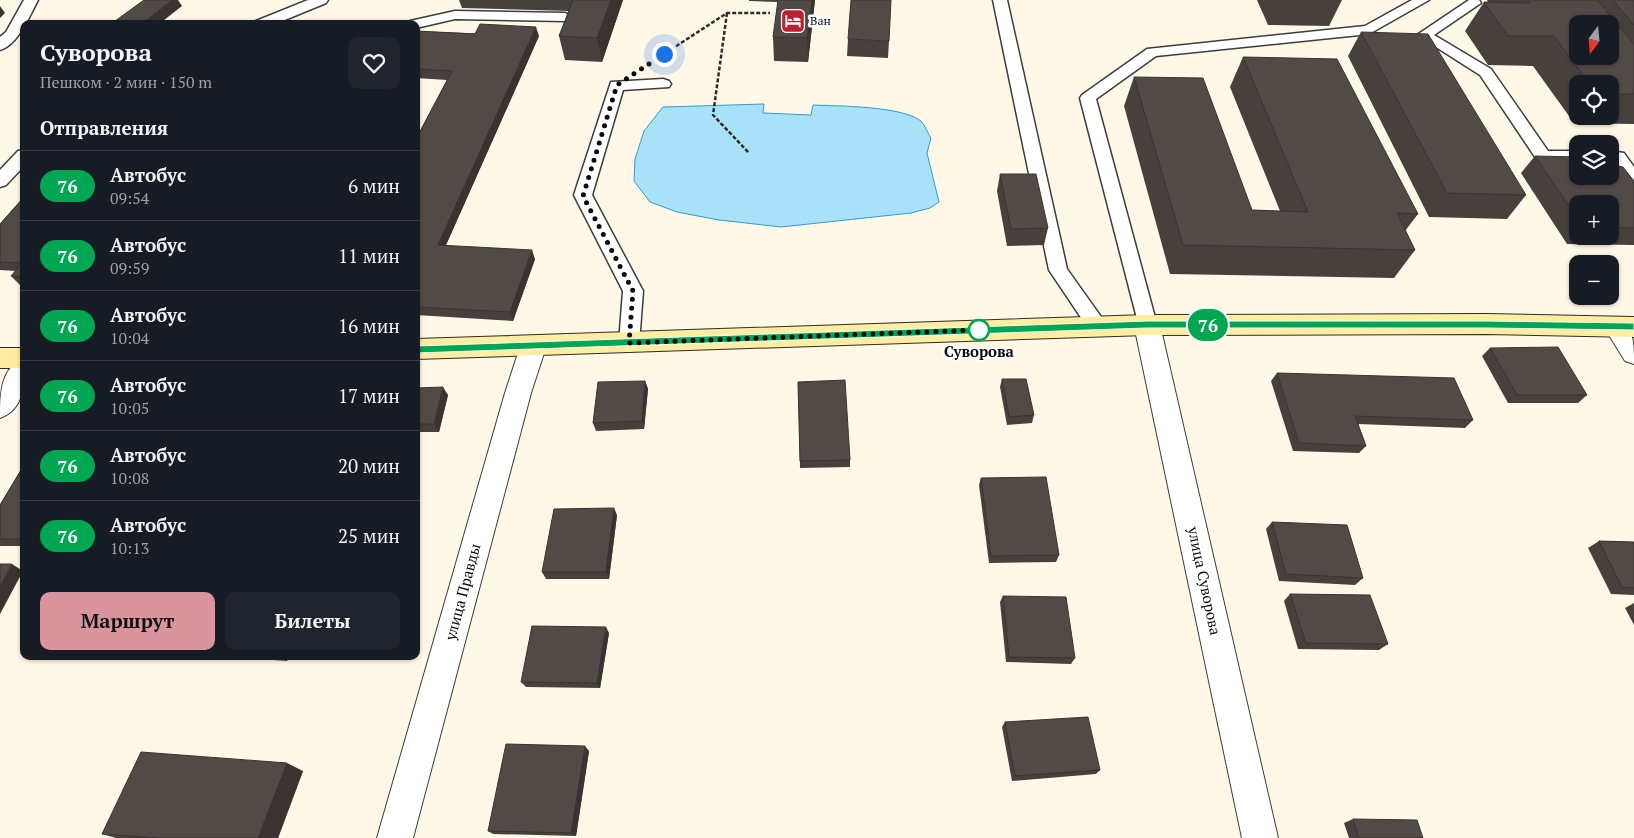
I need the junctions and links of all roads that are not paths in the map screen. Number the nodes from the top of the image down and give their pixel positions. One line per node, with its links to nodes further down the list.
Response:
1 (31, 0): 9 (lane)
2 (321, 0): 7 (lane)
3 (1000, 0): 17 (lane)
4 (1422, 0): 16 (lane)
5 (1474, 3): 11 (lane)
6 (565, 18): 8 (lane)
7 (271, 20)
8 (420, 23)
9 (0, 45)
10 (663, 84): 19 (lane)
11 (1569, 157)
12 (1619, 158): 14 (lane)
13 (20, 159): 15 (lane)
14 (1634, 179)
15 (0, 181)
16 (1147, 325): 17 (street); 18 (street); 28 (street, улица Суворова)
17 (1097, 326): 19 (street)
18 (1625, 327): 22 (street)
19 (629, 343): 20 (street)
20 (533, 347): 21 (street); 27 (street, улица Правды)
21 (420, 349)
22 (1634, 354)
23 (0, 358): 24 (street)
24 (20, 358)
25 (20, 375): 26 (street)
26 (0, 407)
27 (395, 838)
28 (1260, 838)

